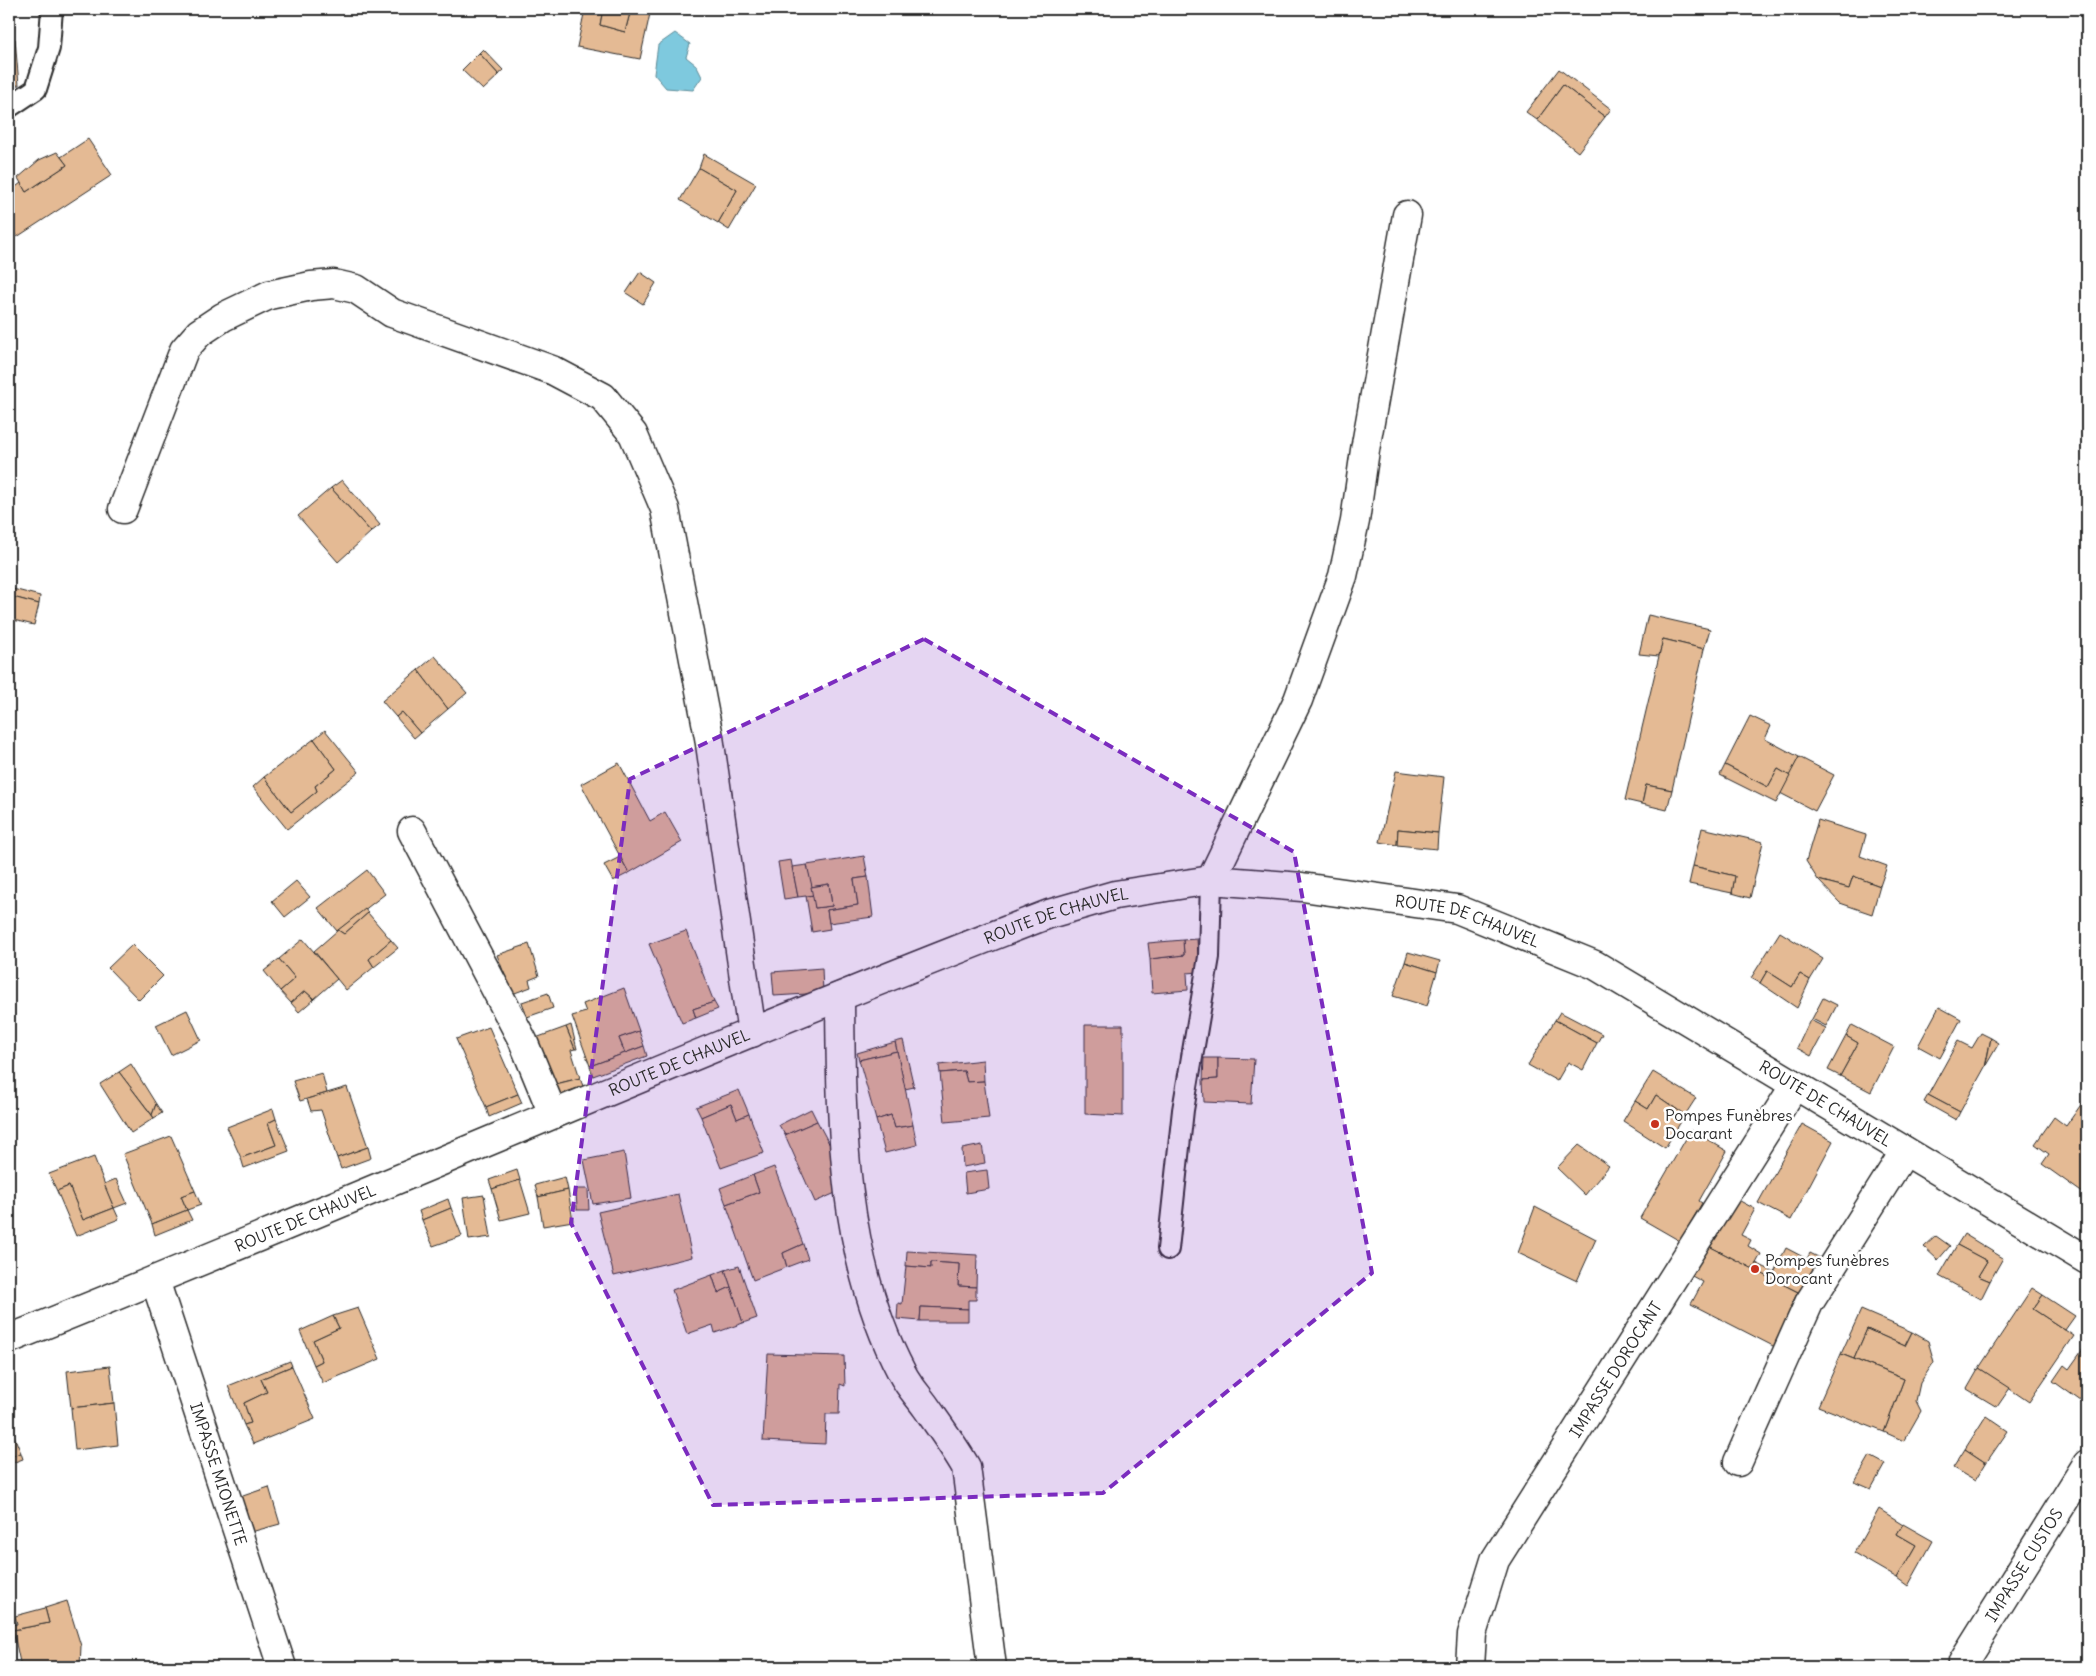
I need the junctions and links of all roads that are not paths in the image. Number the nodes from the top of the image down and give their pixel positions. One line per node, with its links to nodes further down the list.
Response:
1 (52, 9): 2 (lane)
2 (9, 107)
3 (1407, 215): 6 (street)
4 (123, 509): 8 (street)
5 (412, 831): 10 (street)
6 (1211, 880): 7 (street, ROUTE DE CHAUVEL); 9 (street, ROUTE DE CHAUVEL); 12 (lane)
7 (840, 997): 8 (street, ROUTE DE CHAUVEL); 19 (street)
8 (752, 1033): 10 (street, ROUTE DE CHAUVEL)
9 (1795, 1085): 11 (street, ROUTE DE CHAUVEL); 20 (street, IMPASSE DOROCANT)
10 (553, 1114): 14 (street, ROUTE DE CHAUVEL)
11 (1905, 1151): 13 (street, ROUTE DE CHAUVEL); 16 (street)
12 (1168, 1249)
13 (2087, 1260)
14 (155, 1280): 15 (street, ROUTE DE CHAUVEL); 18 (street, IMPASSE MIONETTE)
15 (9, 1338)
16 (1738, 1462)
17 (2087, 1464): 21 (street, IMPASSE CUSTOS)
18 (282, 1667)
19 (992, 1667)
20 (1470, 1667)
21 (1966, 1667)

